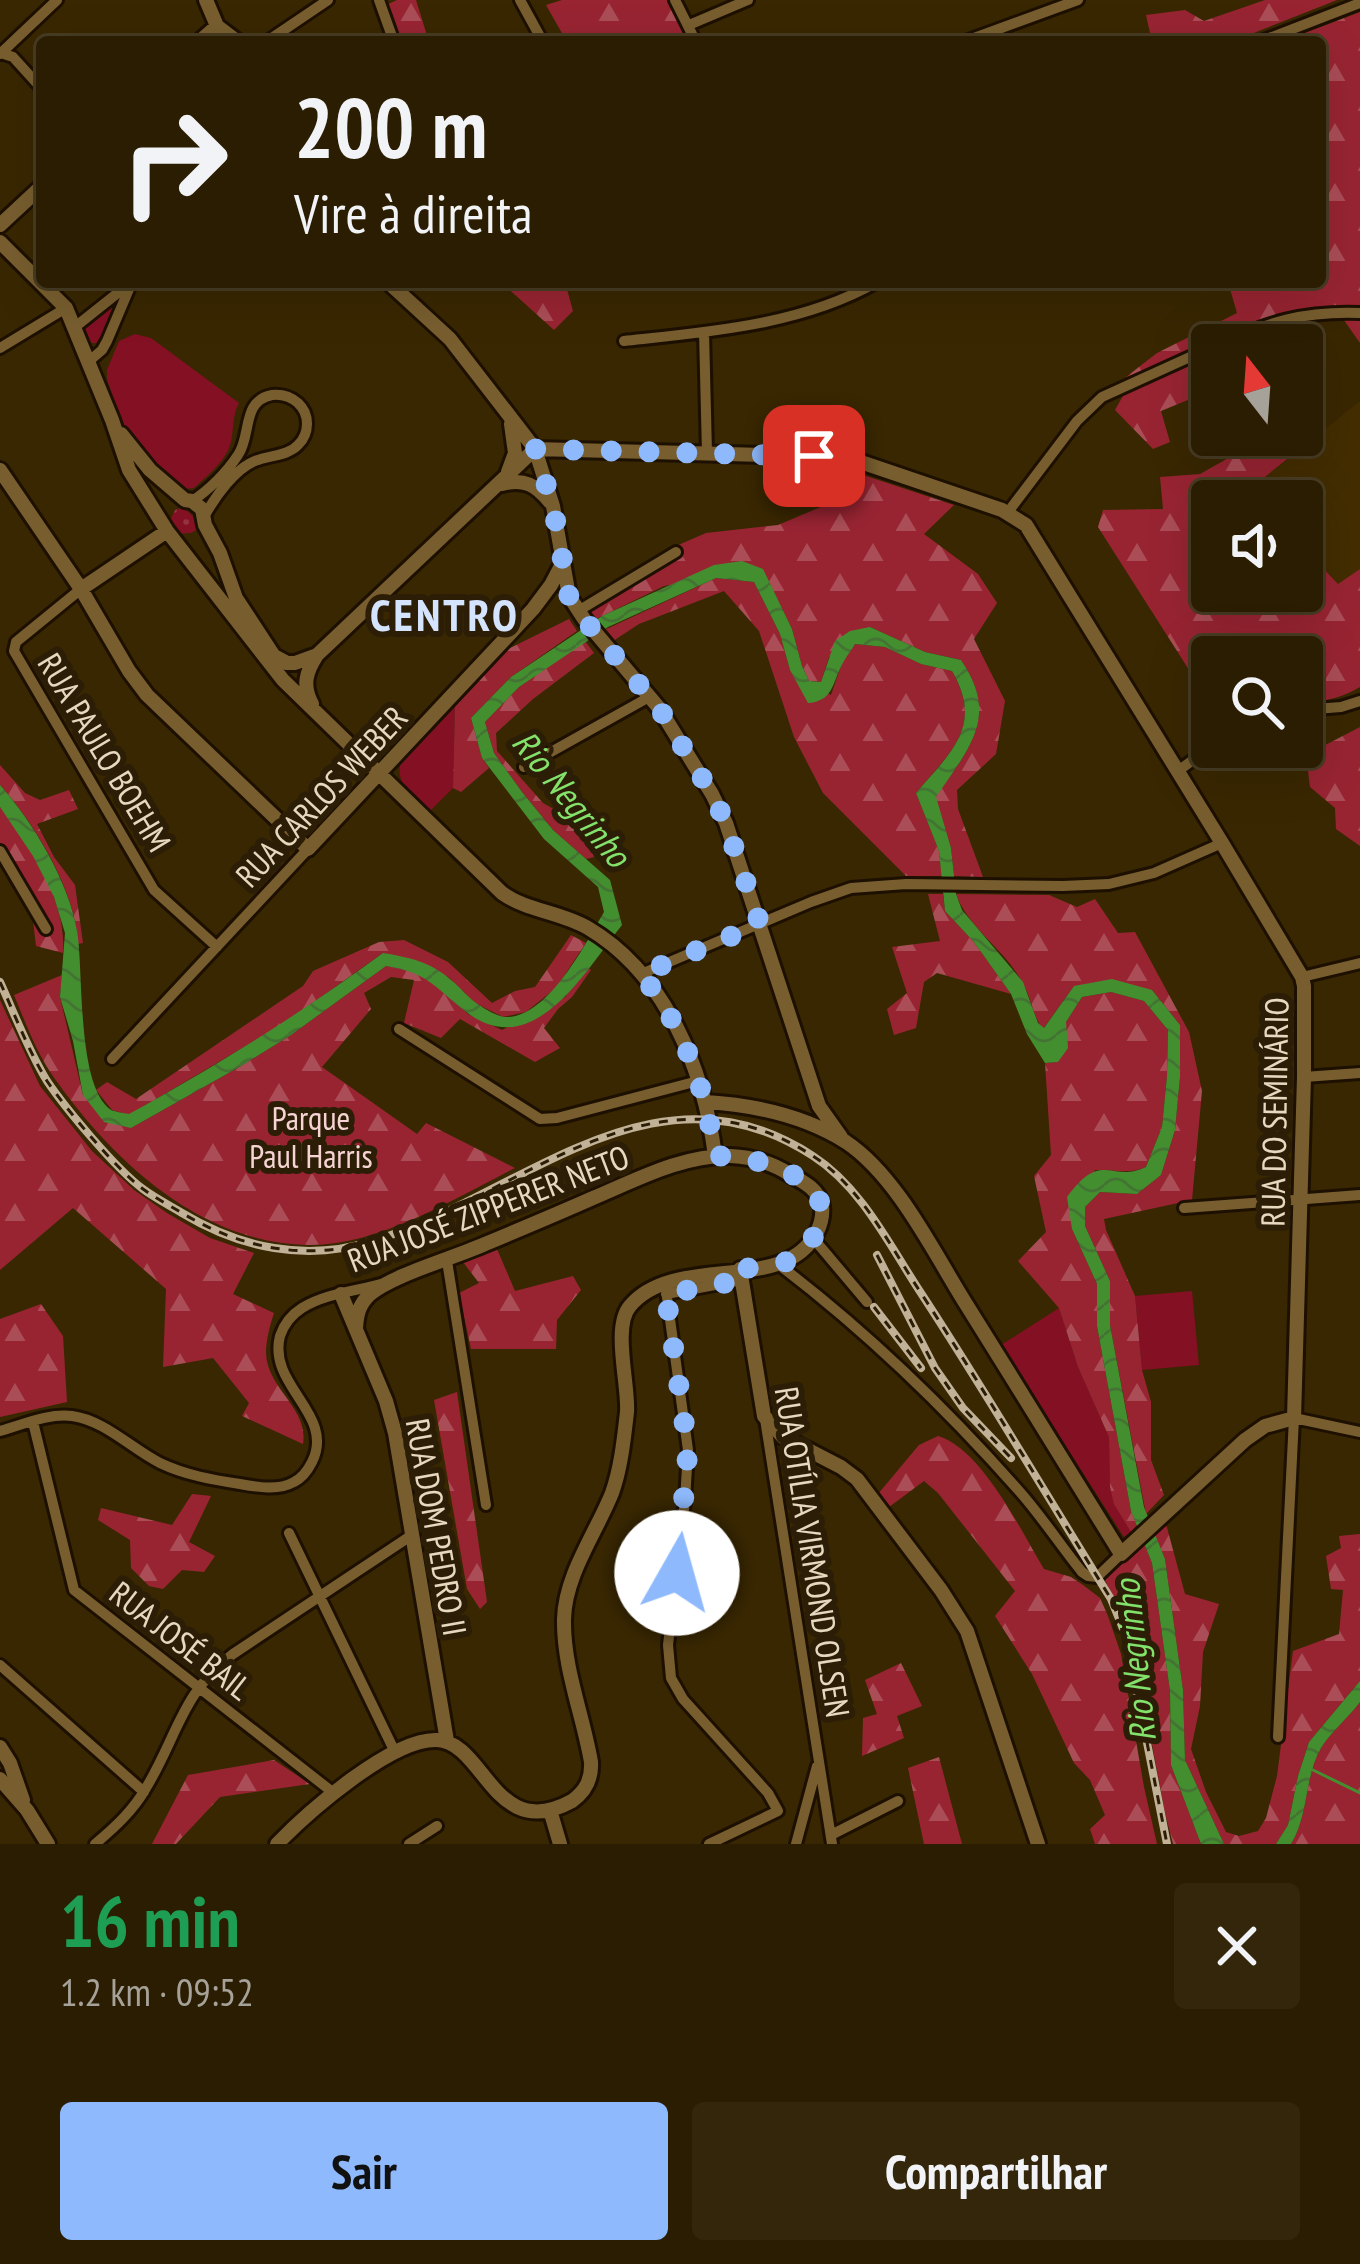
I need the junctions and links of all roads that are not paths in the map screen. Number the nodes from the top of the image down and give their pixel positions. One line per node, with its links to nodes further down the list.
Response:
1 (57, 0): 20 (street)
2 (206, 0): 11 (main road)
3 (328, 0): 14 (street)
4 (379, 0): 15 (street)
5 (520, 0): 16 (street)
6 (675, 0): 10 (street)
7 (748, 0): 10 (street)
8 (1078, 0): 18 (street)
9 (1360, 3): 19 (street)
10 (688, 25): 17 (street)
11 (217, 26): 12 (main road); 13 (main road)
12 (206, 36)
13 (230, 36)
14 (275, 36)
15 (392, 36)
16 (540, 36)
17 (693, 36)
18 (980, 36)
19 (1275, 36)
20 (0, 53): 21 (street)
21 (36, 82)
22 (36, 192): 23 (main road)
23 (0, 225)
24 (0, 242): 25 (main road)
25 (36, 278)
26 (46, 288): 31 (main road)
27 (125, 288): 34 (street)
28 (129, 288): 39 (street)
29 (395, 288): 40 (main road)
30 (865, 288): 35 (street)
31 (66, 308): 34 (main road); 37 (street)
32 (1360, 313): 33 (street)
33 (1264, 324)
34 (76, 327): 39 (main road)
35 (704, 332): 36 (street); 44 (street)
36 (624, 341)
37 (0, 348)
38 (1191, 357): 50 (street)
39 (88, 362): 41 (main road)
40 (510, 419): 43 (main road); 47 (main road)
41 (112, 420): 48 (main road); 52 (main road)
42 (249, 434): 45 (street); 45 (street); 48 (street)
43 (535, 449): 44 (main road); 47 (main road); 49 (main road)
44 (707, 453): 50 (main road)
45 (276, 454): 51 (street)
46 (0, 470): 55 (main road)
47 (501, 481): 49 (main road); 57 (main road)
48 (188, 501): 51 (main road); 52 (main road)
49 (553, 506): 54 (main road)
50 (1008, 512): 64 (main road, RUA DO SEMINÁRIO)
51 (205, 520): 52 (main road); 57 (main road)
52 (168, 531): 55 (main road); 61 (main road)
53 (676, 552): 56 (street)
54 (562, 564): 56 (main road); 65 (main road, RUA CARLOS WEBER)
55 (81, 589): 67 (main road); 71 (street, RUA PAULO BOEHM)
56 (581, 615): 58 (main road)
57 (316, 655): 61 (main road)
58 (651, 696): 63 (street); 69 (main road)
59 (1360, 701): 60 (street)
60 (1323, 708)
61 (317, 713): 65 (main road)
62 (1191, 761): 64 (street)
63 (524, 767)
64 (1178, 771): 66 (main road, RUA DO SEMINÁRIO)
65 (379, 773): 67 (main road, RUA CARLOS WEBER); 73 (main road)
66 (1222, 842): 69 (street); 74 (main road, RUA DO SEMINÁRIO)
67 (308, 849): 71 (street, RUA CARLOS WEBER)
68 (0, 851): 70 (street)
69 (760, 924): 73 (street); 81 (main road)
70 (46, 929)
71 (217, 947): 76 (street, RUA CARLOS WEBER)
72 (1360, 963): 74 (street)
73 (641, 974): 79 (main road)
74 (1302, 976): 78 (main road, RUA DO SEMINÁRIO)
75 (399, 1029): 79 (street)
76 (112, 1059)
77 (1360, 1072): 78 (street)
78 (1304, 1077): 86 (main road, RUA DO SEMINÁRIO)
79 (698, 1081): 80 (main road)
80 (706, 1102): 82 (main road); 84 (main road)
81 (819, 1106): 82 (main road); 83 (main road)
82 (802, 1121): 83 (main road)
83 (844, 1141): 105 (main road)
84 (715, 1156): 88 (main road, RUA JOSÉ ZIPPERER NETO); 89 (main road, RUA JOSÉ ZIPPERER NETO)
85 (1360, 1195): 86 (street)
86 (1301, 1199): 87 (street); 98 (main road, RUA DO SEMINÁRIO)
87 (1184, 1208)
88 (813, 1238): 90 (main road); 95 (street)
89 (447, 1261): 92 (main road, RUA JOSÉ ZIPPERER NETO); 102 (street)
90 (778, 1264): 91 (main road); 105 (street)
91 (741, 1275): 93 (main road); 97 (main road, RUA OTÍLIA VIRMOND OLSEN)
92 (386, 1283): 94 (street, RUA JOSÉ ZIPPERER NETO); 96 (main road)
93 (666, 1288): 121 (main road); 129 (street)
94 (341, 1294): 96 (main road, RUA DOM PEDRO II); 99 (street, RUA JOSÉ ZIPPERER NETO)
95 (867, 1302)
96 (356, 1328): 104 (main road, RUA DOM PEDRO II)
97 (764, 1416): 115 (street, RUA OTÍLIA VIRMOND OLSEN); 131 (main road)
98 (1294, 1418): 101 (street); 105 (main road); 111 (street)
99 (33, 1422): 100 (street, RUA JOSÉ ZIPPERER NETO); 109 (street, RUA JOSÉ BAIL)
100 (0, 1430)
101 (1360, 1432)
102 (486, 1505)
103 (289, 1533): 106 (street)
104 (412, 1535): 106 (street); 112 (main road, RUA DOM PEDRO II)
105 (1121, 1554)
106 (320, 1596): 109 (street); 114 (street)
107 (0, 1665): 108 (street)
108 (6, 1676): 117 (street)
109 (197, 1688): 117 (street); 118 (street, RUA JOSÉ BAIL)
110 (0, 1729): 113 (main road)
111 (1278, 1737)
112 (447, 1741): 114 (main road); 121 (main road)
113 (3, 1750): 120 (main road)
114 (394, 1750): 118 (main road)
115 (819, 1759): 123 (street, RUA OTÍLIA VIRMOND OLSEN); 130 (street)
116 (0, 1779): 120 (main road)
117 (144, 1792): 125 (street)
118 (335, 1794): 126 (main road)
119 (898, 1801): 123 (street)
120 (27, 1810): 124 (main road)
121 (550, 1810): 128 (main road)
122 (436, 1826): 127 (street)
123 (832, 1839)
124 (49, 1844)
125 (94, 1844)
126 (278, 1844)
127 (409, 1844)
128 (560, 1844)
129 (709, 1844)
130 (796, 1844)
131 (1038, 1844)

